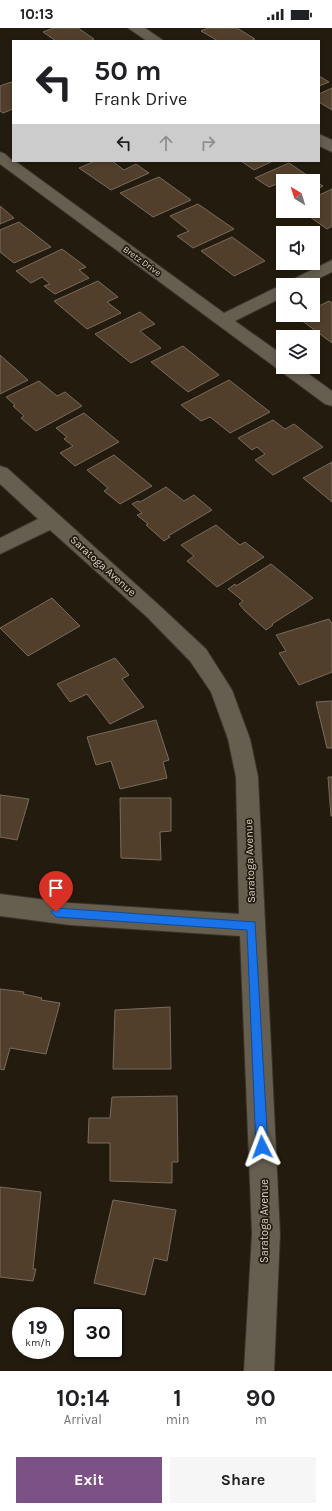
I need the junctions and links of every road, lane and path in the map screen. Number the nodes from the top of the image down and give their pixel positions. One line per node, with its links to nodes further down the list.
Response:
1 (135, 28): 2 (street)
2 (155, 40)
3 (320, 140): 4 (street)
4 (332, 147)
5 (0, 157): 9 (street, Bretz Drive)
6 (332, 265): 7 (street)
7 (306, 278)
8 (276, 294): 9 (street)
9 (223, 320): 10 (street, Bretz Drive)
10 (276, 359)
11 (297, 374): 12 (street)
12 (332, 400)
13 (0, 473): 14 (street, Saratoga Avenue)
14 (52, 520): 15 (street); 17 (street, Saratoga Avenue)
15 (0, 547)
16 (0, 905): 17 (street)
17 (252, 926): 18 (street, Saratoga Avenue)
18 (259, 1371)

